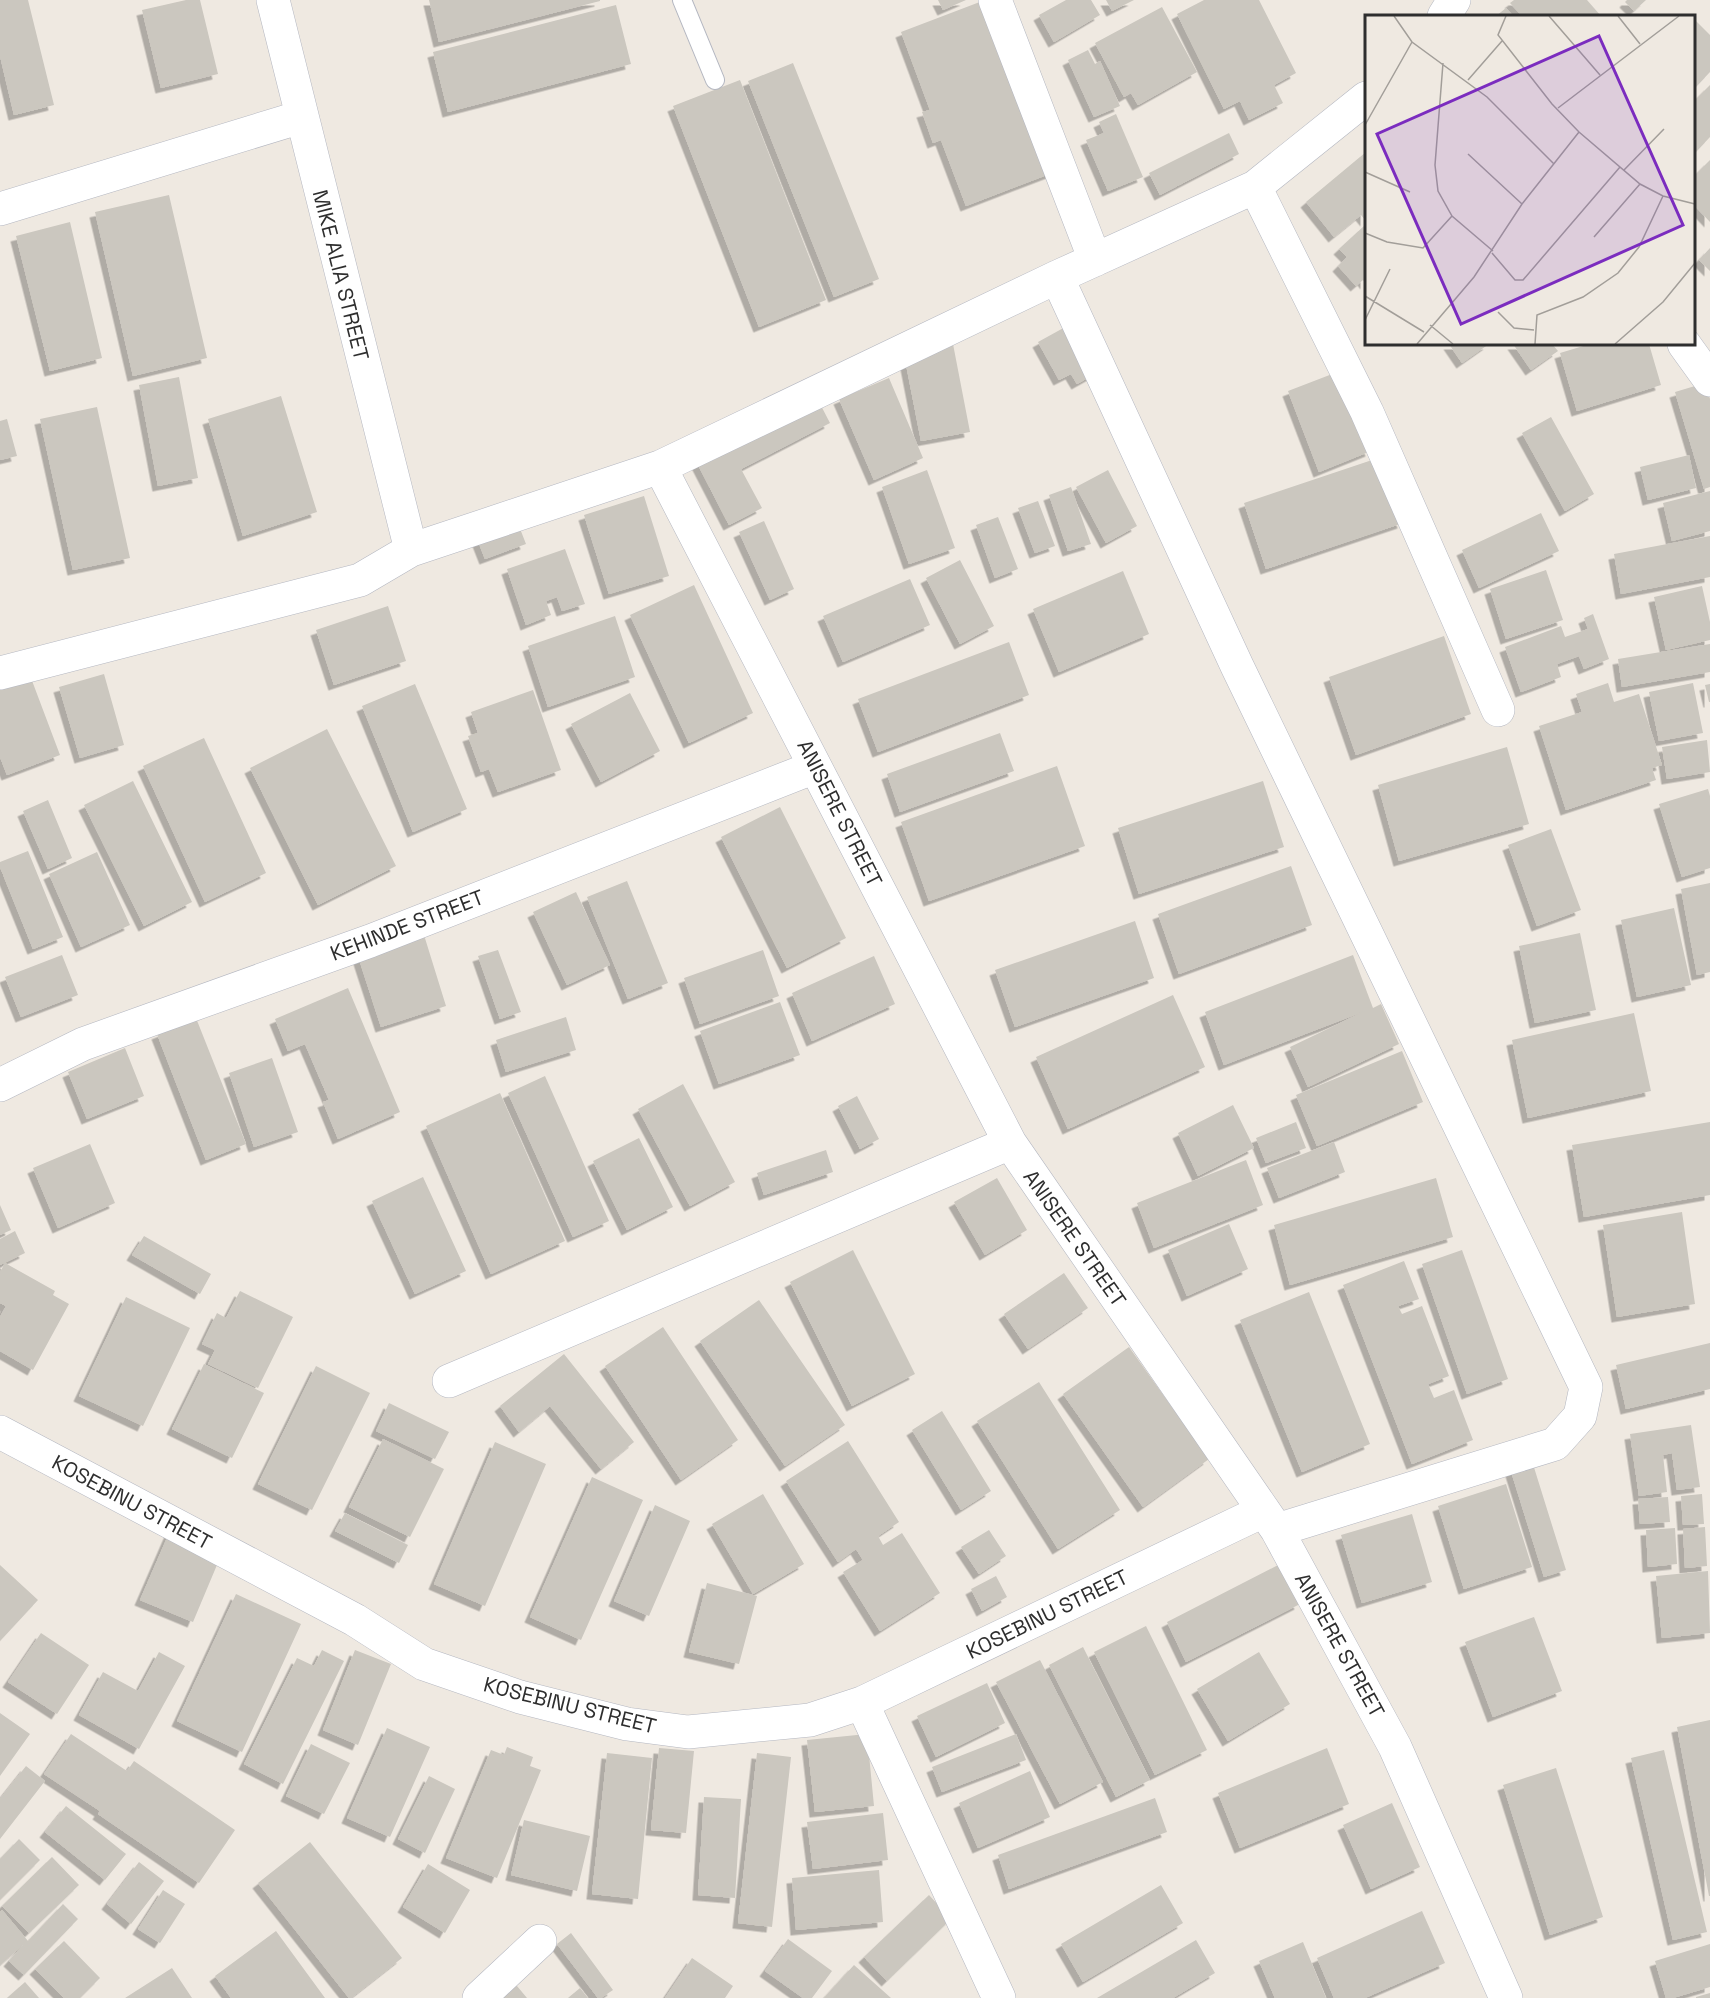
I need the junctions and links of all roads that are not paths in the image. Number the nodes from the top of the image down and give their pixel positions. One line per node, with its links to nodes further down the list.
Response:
1 (273, 0): 8 (street, MIKE ALIA STREET)
2 (682, 0): 6 (lane)
3 (995, 0): 11 (street)
4 (1454, 0): 5 (street)
5 (1445, 15)
6 (715, 80)
7 (1365, 99): 9 (street)
8 (301, 117): 10 (street); 16 (street, MIKE ALIA STREET)
9 (1255, 187): 11 (street); 18 (street)
10 (0, 209)
11 (1095, 260): 12 (street)
12 (1057, 277): 15 (street); 24 (street, KOSEBINU STREET)
13 (1685, 345): 14 (street)
14 (1710, 380)
15 (660, 467): 16 (street); 19 (street, ANISERE STREET)
16 (411, 550): 17 (street)
17 (0, 673)
18 (1498, 710)
19 (815, 766): 20 (street, KEHINDE STREET); 21 (street, ANISERE STREET)
20 (0, 1085)
21 (1010, 1143): 22 (street); 24 (street, ANISERE STREET)
22 (449, 1381)
23 (0, 1432): 25 (street, KOSEBINU STREET)
24 (1270, 1521): 25 (street, KOSEBINU STREET); 29 (street, ANISERE STREET)
25 (862, 1703): 28 (street)
26 (540, 1941): 27 (street)
27 (479, 1998)
28 (999, 1998)
29 (1506, 1998)

